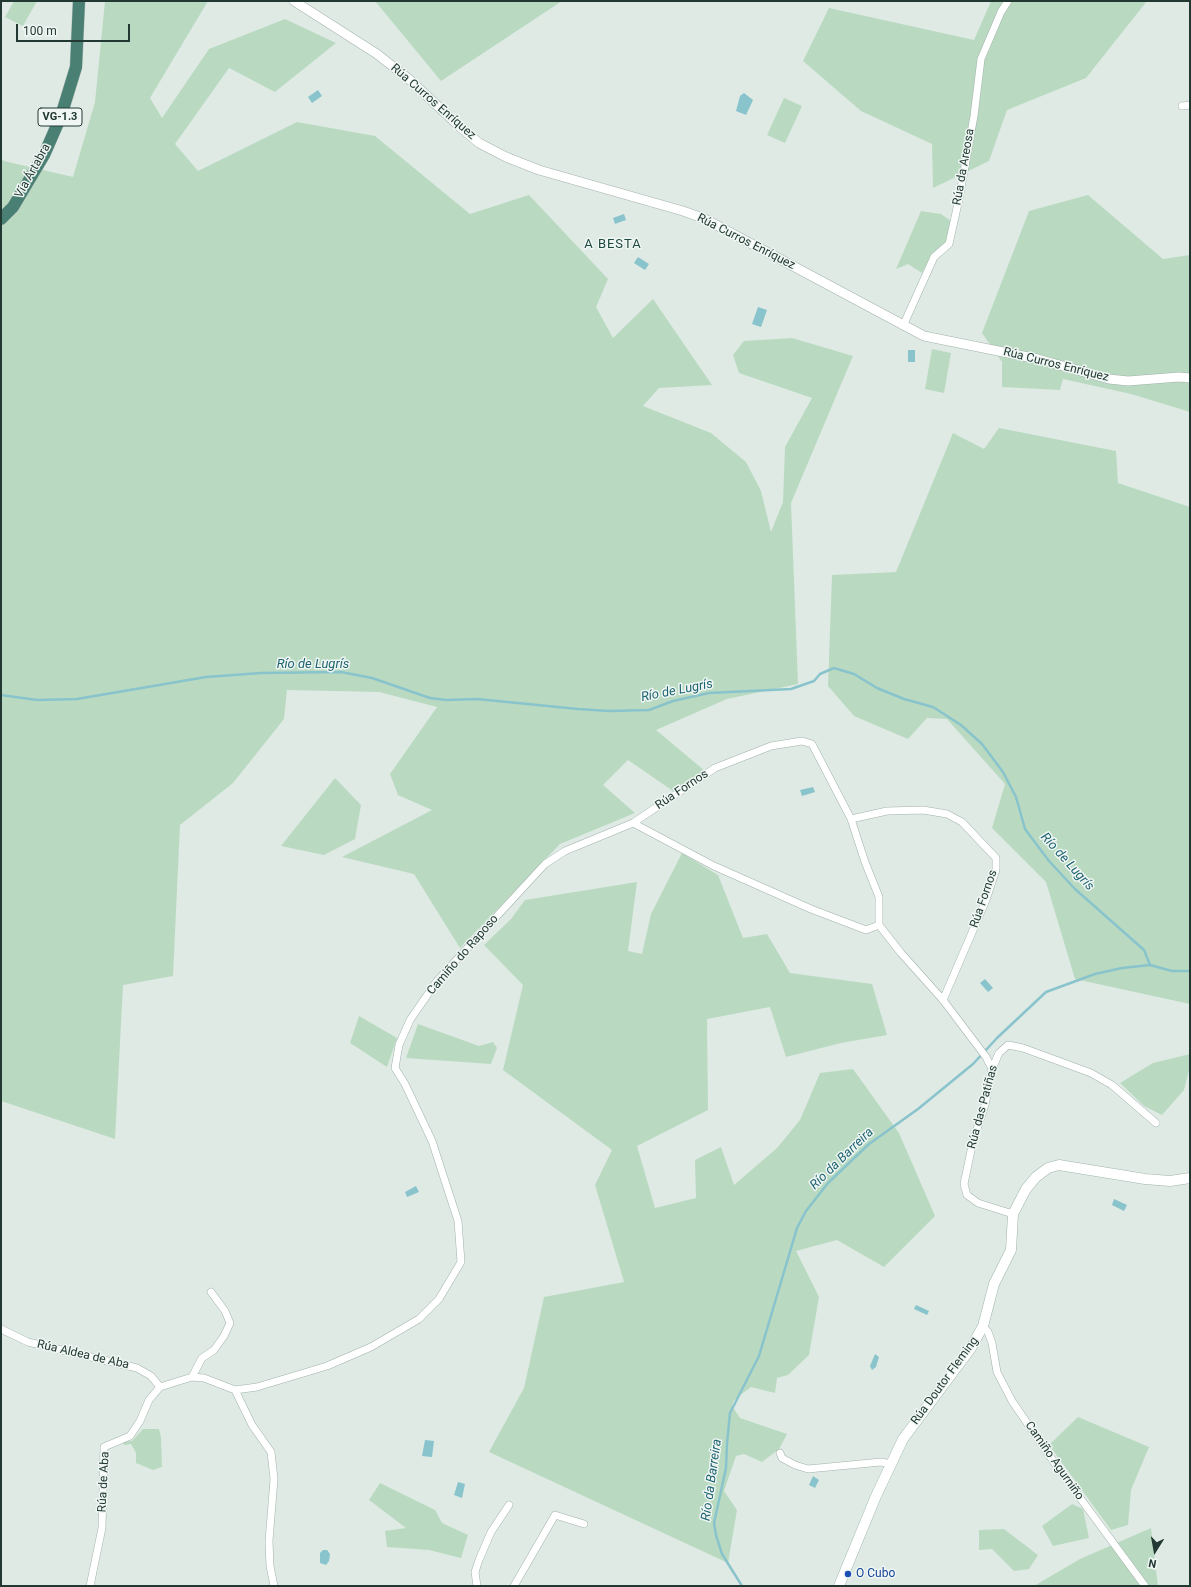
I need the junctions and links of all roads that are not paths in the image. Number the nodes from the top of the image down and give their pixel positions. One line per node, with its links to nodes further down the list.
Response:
1 (80, 1): 6 (highway, Vía Ártabra / VG-1.3)
2 (294, 1): 7 (street, Rúa Curros Enríquez)
3 (1008, 1): 7 (street, Rúa da Areosa)
4 (1190, 105): 5 (street)
5 (1182, 106)
6 (1, 219)
7 (903, 326): 8 (street, Rúa Curros Enríquez)
8 (1190, 378)
9 (851, 819): 10 (street, Rúa Fornos); 12 (street, Rúa Fornos); 13 (street, Rúa Fornos)
10 (633, 823): 11 (street, Rúa Fornos); 12 (street)
11 (595, 838): 23 (street, Camiño do Raposo)
12 (879, 925): 13 (street)
13 (943, 1000): 14 (street)
14 (992, 1068): 15 (street, Rúa das Patiñas); 17 (street, Rúa das Patiñas)
15 (1156, 1123)
16 (1190, 1178): 17 (main road, Rúa Doutor Fleming)
17 (1013, 1214): 19 (main road, Rúa Doutor Fleming)
18 (211, 1292): 21 (street)
19 (983, 1326): 25 (main road, Rúa Doutor Fleming); 33 (street, Camiño Agurniño)
20 (1, 1328): 22 (street, Rúa Aldea de Aba)
21 (192, 1377): 22 (street); 23 (street)
22 (160, 1387): 28 (street, Rúa de Aba)
23 (235, 1390): 29 (street)
24 (780, 1453): 25 (street)
25 (891, 1464): 32 (main road, Rúa Doutor Fleming)
26 (509, 1505): 30 (street)
27 (584, 1524): 31 (street)
28 (90, 1586)
29 (274, 1586)
30 (477, 1586)
31 (514, 1586)
32 (839, 1586)
33 (1145, 1586)

